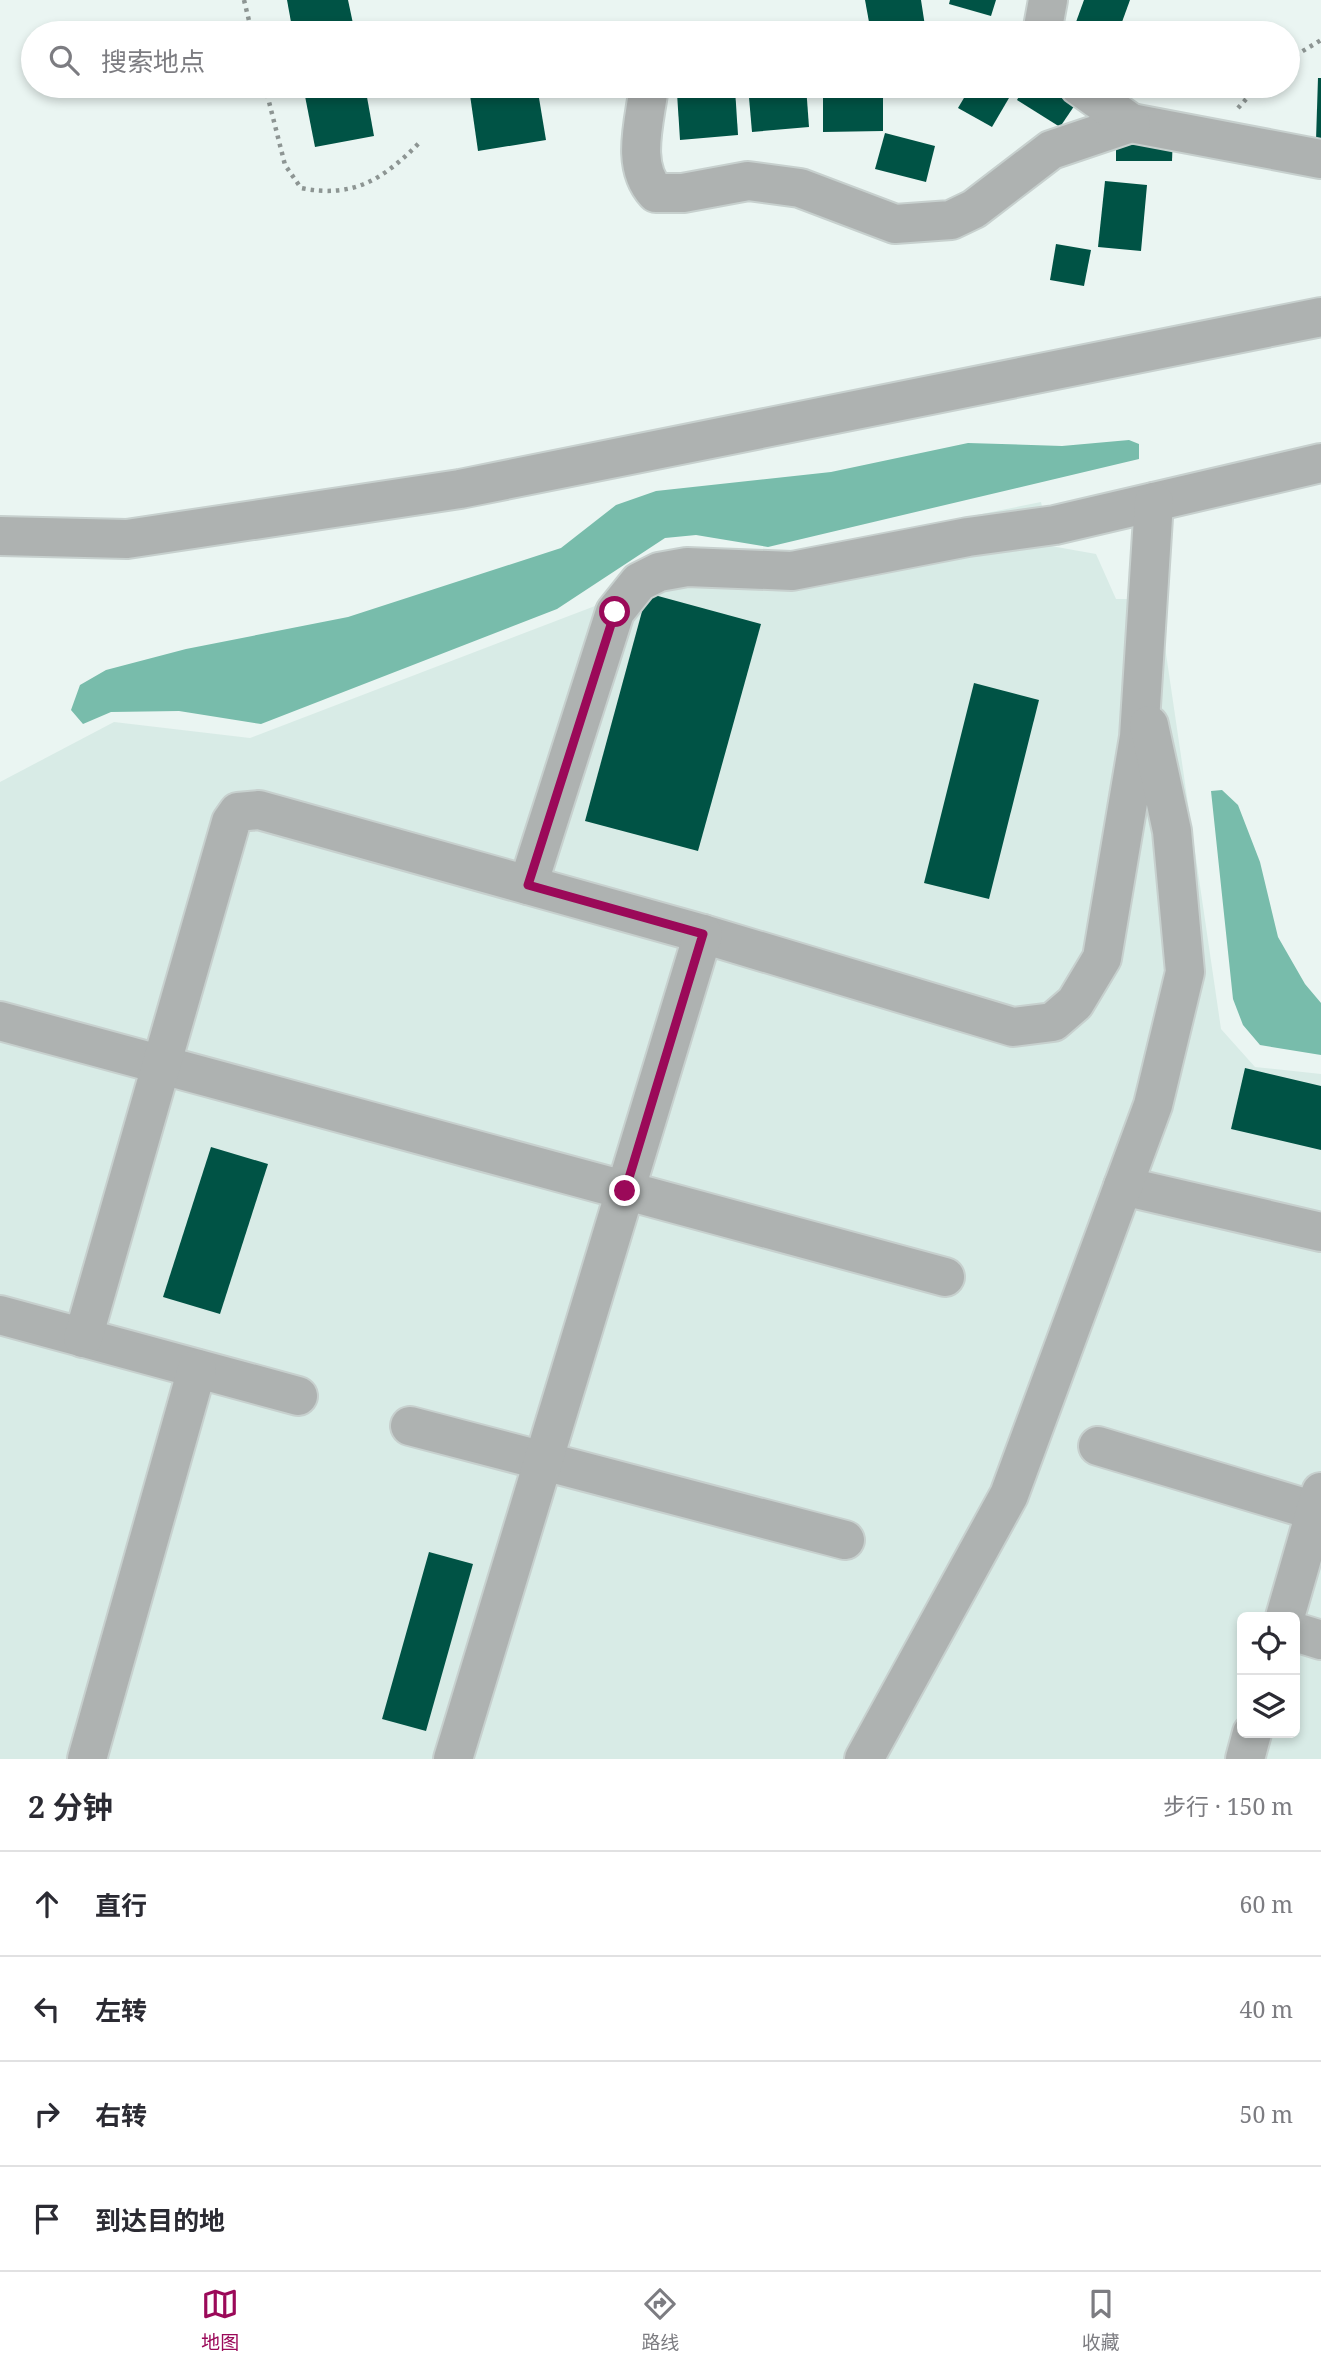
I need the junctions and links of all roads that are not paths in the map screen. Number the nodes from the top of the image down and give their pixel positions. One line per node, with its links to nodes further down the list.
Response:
1 (1048, 0): 2 (street)
2 (1044, 21)
3 (648, 98): 5 (street)
4 (1096, 98): 5 (street)
5 (1130, 122): 6 (street)
6 (1321, 159)
7 (1321, 317): 10 (street)
8 (1321, 463): 9 (street)
9 (1154, 502): 11 (street); 12 (street)
10 (0, 536)
11 (1141, 689): 13 (street); 16 (street)
12 (528, 885): 13 (street); 15 (street)
13 (703, 934): 17 (street)
14 (0, 1021): 15 (street)
15 (163, 1065): 17 (street); 21 (street)
16 (1123, 1186): 18 (street); 35 (street)
17 (625, 1191): 19 (street); 26 (street)
18 (1321, 1232)
19 (944, 1277)
20 (0, 1315): 21 (street)
21 (83, 1338): 22 (street)
22 (197, 1368): 23 (street); 33 (street)
23 (298, 1396)
24 (410, 1426): 26 (street)
25 (1098, 1446): 27 (street)
26 (543, 1461): 28 (street); 34 (street)
27 (1318, 1502): 29 (street)
28 (845, 1540)
29 (1286, 1612)
30 (1300, 1634): 31 (street)
31 (1321, 1640)
32 (1251, 1738): 36 (street)
33 (87, 1759)
34 (453, 1759)
35 (864, 1759)
36 (1245, 1759)

